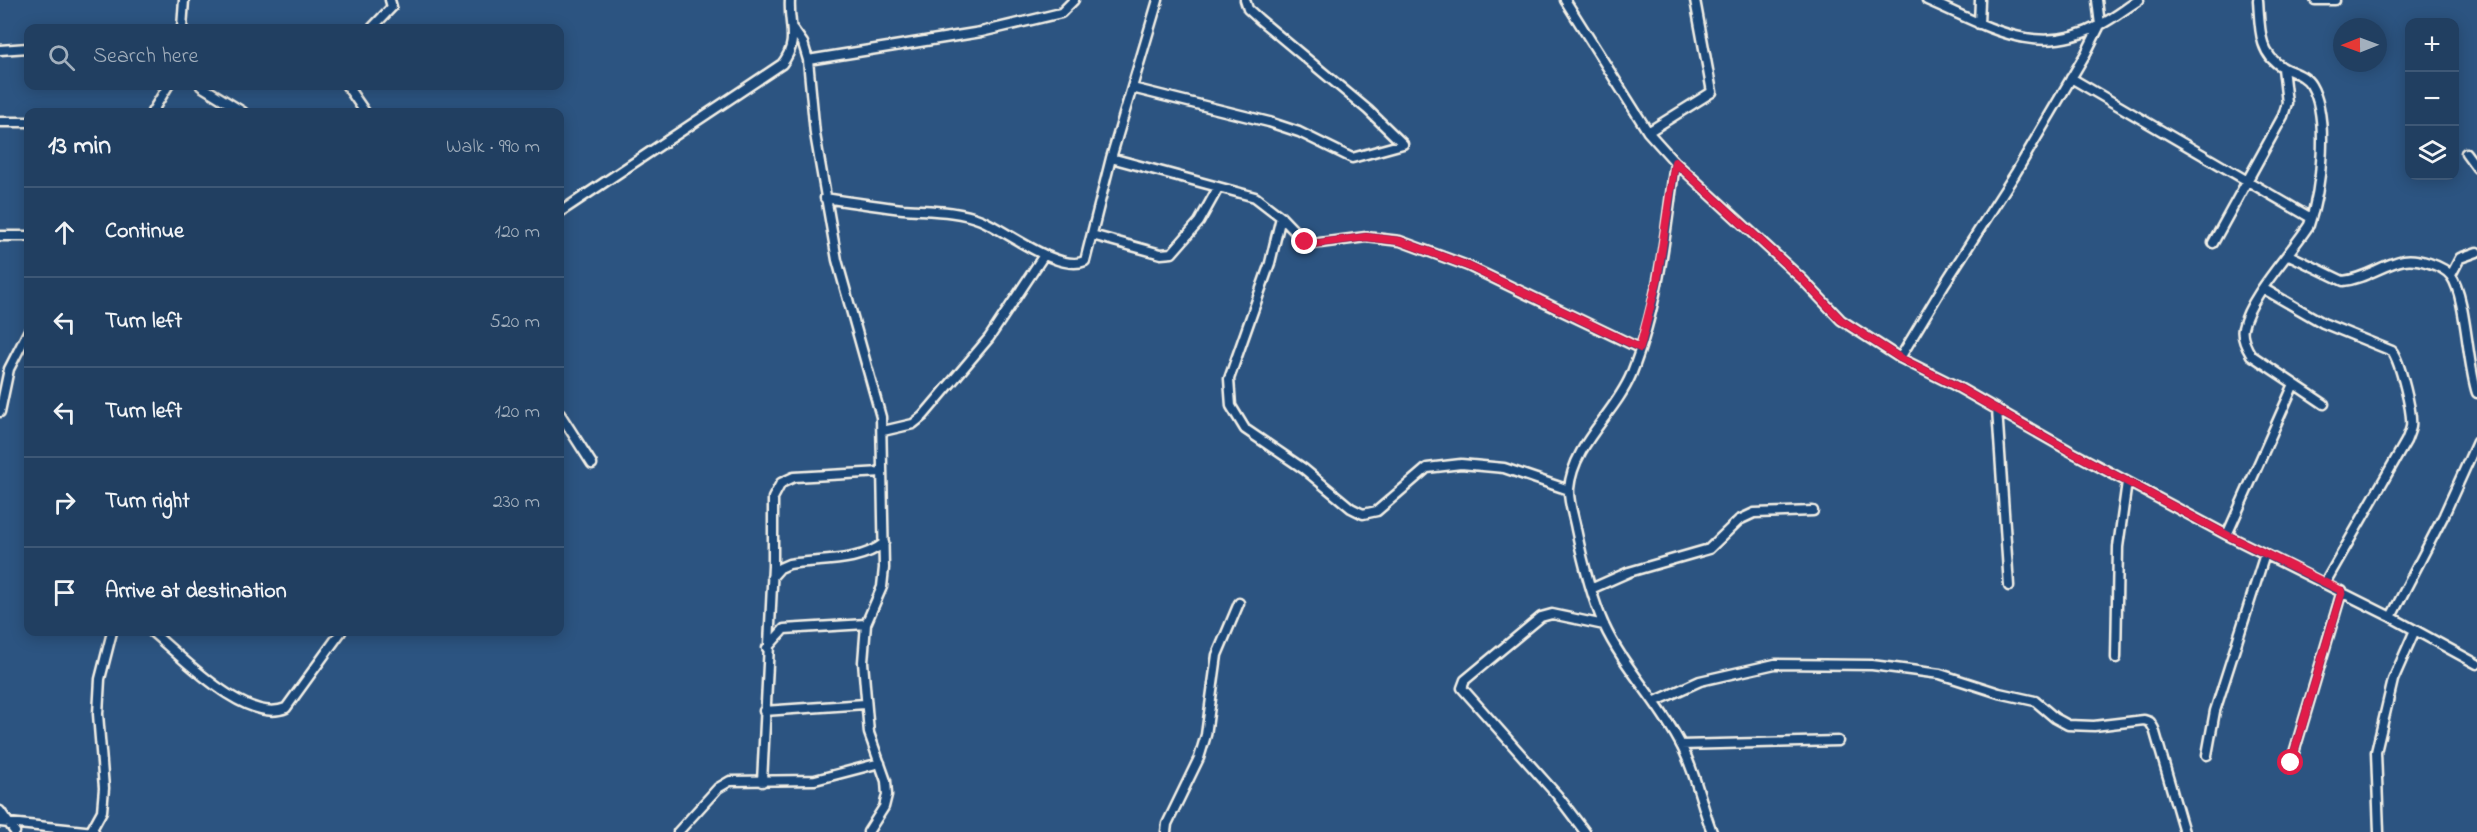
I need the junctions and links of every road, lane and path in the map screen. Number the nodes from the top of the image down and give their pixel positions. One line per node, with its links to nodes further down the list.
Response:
1 (184, 0): 16 (street)
2 (390, 0): 17 (street)
3 (790, 0): 20 (street)
4 (1074, 0): 23 (street)
5 (1158, 0): 26 (street)
6 (1245, 0): 26 (street)
7 (1565, 0): 35 (street)
8 (1695, 0): 35 (street)
9 (1927, 0): 18 (street)
10 (1980, 0): 18 (street)
11 (2097, 0): 19 (street)
12 (2139, 0): 19 (street)
13 (2258, 0): 24 (street)
14 (2315, 0): 15 (street)
15 (2335, 0)
16 (182, 24)
17 (376, 24)
18 (1979, 24): 19 (street)
19 (2100, 25): 25 (street)
20 (793, 29): 23 (street); 43 (street)
21 (24, 48): 22 (street)
22 (0, 50)
23 (808, 60): 42 (street)
24 (2283, 68): 40 (street); 45 (street)
25 (2071, 78): 40 (street); 57 (street)
26 (1132, 88): 37 (street)
27 (166, 90): 30 (street)
28 (207, 90): 31 (street)
29 (350, 90): 32 (street)
30 (154, 108)
31 (237, 108)
32 (362, 108)
33 (0, 122): 34 (street)
34 (24, 122)
35 (1648, 132): 38 (street)
36 (2466, 153): 39 (street)
37 (1111, 158): 41 (street); 48 (street)
38 (1675, 162): 56 (street); 57 (street)
39 (2477, 168)
40 (2249, 179): 45 (street); 49 (street)
41 (1218, 188): 44 (street); 48 (street)
42 (825, 198): 51 (street); 64 (street)
43 (564, 209)
44 (1281, 217): 56 (street); 69 (street)
45 (2312, 218): 52 (street)
46 (0, 236): 47 (street)
47 (24, 236)
48 (1092, 236): 51 (street)
49 (2212, 243)
50 (2477, 252): 53 (street)
51 (1044, 255): 64 (street)
52 (2289, 255): 53 (street); 54 (street)
53 (2451, 275): 59 (street)
54 (2264, 289): 58 (street); 75 (street)
55 (24, 340): 62 (street)
56 (1640, 348): 69 (street)
57 (1900, 358): 61 (street)
58 (2294, 384): 60 (street); 71 (street)
59 (2477, 393)
60 (2324, 404)
61 (1997, 409): 68 (street); 76 (street)
62 (0, 412)
63 (564, 420): 66 (street)
64 (883, 431): 67 (street)
65 (2477, 442): 80 (street)
66 (592, 465)
67 (882, 472): 72 (street); 74 (street)
68 (2127, 482): 71 (street); 88 (street)
69 (1569, 490): 77 (street)
70 (1813, 511): 77 (street)
71 (2227, 535): 73 (street)
72 (884, 543): 74 (street); 81 (street)
73 (2265, 554): 75 (street); 95 (street)
74 (772, 577): 87 (street)
75 (2325, 583): 78 (street)
76 (2009, 585)
77 (1593, 588): 82 (street)
78 (2342, 591): 80 (street); 97 (street)
79 (1239, 603): 105 (street)
80 (2391, 616): 83 (street)
81 (866, 624): 87 (street); 91 (street)
82 (1604, 625): 90 (street); 106 (street)
83 (2415, 630): 89 (street); 109 (street)
84 (111, 636): 102 (street)
85 (157, 636): 86 (street)
86 (338, 636)
87 (767, 648): 92 (street)
88 (2116, 658)
89 (2477, 664)
90 (1656, 701): 94 (street); 108 (street)
91 (865, 704): 92 (street); 96 (street)
92 (764, 711): 98 (street)
93 (1838, 741): 94 (street)
94 (1681, 745): 107 (street)
95 (2207, 755)
96 (880, 763): 98 (street); 104 (street)
97 (2291, 763)
98 (762, 782): 103 (street)
99 (0, 811): 100 (street)
100 (4, 823): 101 (street); 102 (street)
101 (15, 832)
102 (92, 832)
103 (678, 832)
104 (868, 832)
105 (1166, 832)
106 (1585, 832)
107 (1712, 832)
108 (2184, 832)
109 (2379, 832)

